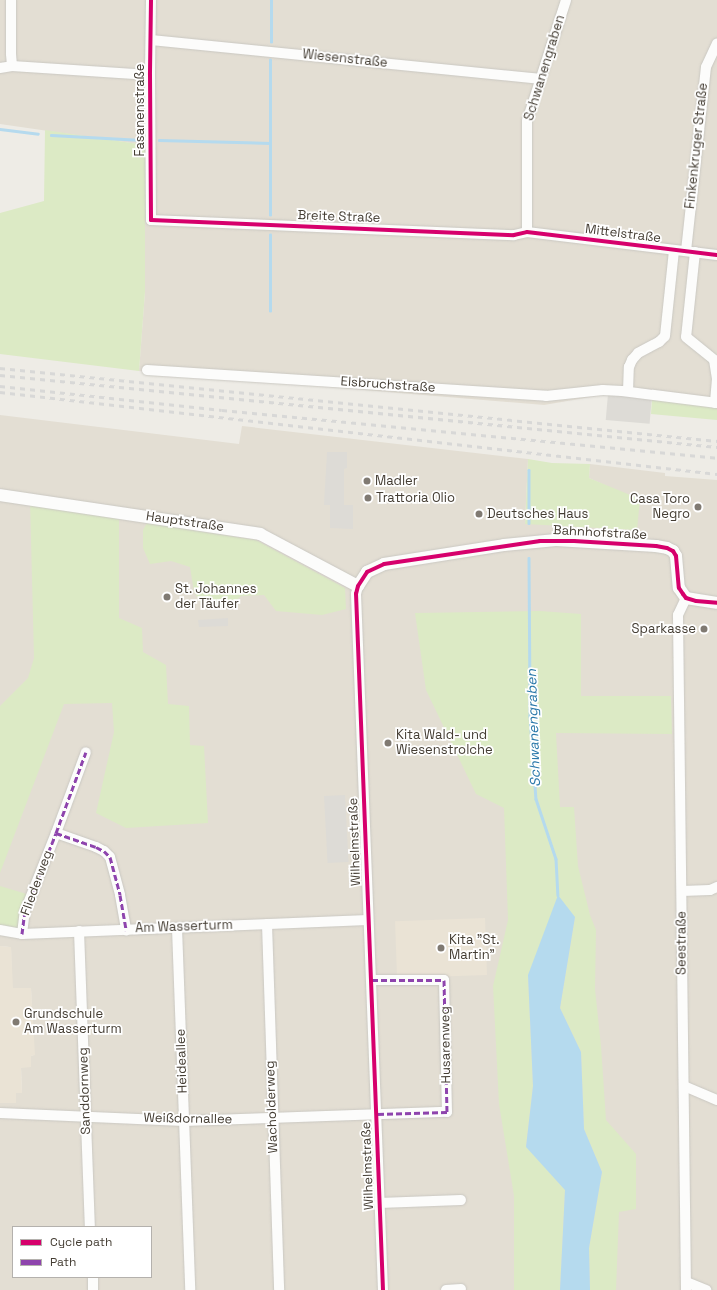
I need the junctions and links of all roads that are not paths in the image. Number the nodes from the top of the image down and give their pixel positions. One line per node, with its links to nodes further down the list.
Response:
1 (11, 0): 6 (street)
2 (151, 0): 4 (street, Fasanenstraße)
3 (566, 0): 9 (street, Schwanengraben)
4 (151, 40): 8 (street, Fasanenstraße); 9 (street, Wiesenstraße)
5 (717, 43): 13 (street, Finkenkruger Straße)
6 (12, 66): 7 (street); 8 (street)
7 (0, 68)
8 (150, 75): 10 (street, Fasanenstraße)
9 (539, 79): 11 (street, Schwanengraben)
10 (151, 220): 11 (street, Breite Straße)
11 (527, 232): 12 (street, Mittelstraße)
12 (674, 250): 13 (street, Mittelstraße); 16 (street)
13 (691, 252): 14 (street, Mittelstraße); 17 (street, Finkenkruger Straße)
14 (717, 255)
15 (147, 370): 16 (street, Elsbruchstraße)
16 (628, 391): 17 (street, Elsbruchstraße)
17 (716, 403)
18 (0, 495): 19 (street, Hauptstraße)
19 (358, 586): 20 (street, Bahnhofstraße); 26 (street, Wilhelmstraße)
20 (686, 598): 21 (street); 25 (street, Seestraße)
21 (717, 603)
22 (86, 752): 23 (street, Fliederweg)
23 (56, 833): 30 (street, Fliederweg); 32 (street, Fliederweg)
24 (717, 886): 25 (street)
25 (682, 891): 34 (street, Seestraße)
26 (368, 920): 27 (street, Am Wasserturm); 33 (street, Wilhelmstraße)
27 (267, 924): 28 (street, Am Wasserturm); 39 (street, Wacholderweg)
28 (177, 928): 30 (street, Am Wasserturm); 40 (street, Heideallee)
29 (0, 930): 32 (street, Am Wasserturm)
30 (126, 930): 31 (street, Am Wasserturm)
31 (79, 931): 32 (street, Am Wasserturm); 38 (street, Sanddornweg)
32 (22, 934)
33 (372, 980): 37 (street, Wilhelmstraße); 37 (street, Husarenweg)
34 (684, 1086): 35 (street); 45 (street, Seestraße)
35 (717, 1100)
36 (0, 1113): 38 (street, Weißdornallee)
37 (377, 1114): 39 (street, Weißdornallee); 42 (street, Wilhelmstraße)
38 (85, 1116): 40 (street, Weißdornallee); 43 (street, Sanddornweg)
39 (272, 1119): 40 (street, Weißdornallee); 49 (street, Wacholderweg)
40 (184, 1121): 48 (street, Heideallee)
41 (461, 1200): 42 (street)
42 (379, 1203): 50 (street, Wilhelmstraße)
43 (90, 1226)
44 (93, 1278): 47 (street)
45 (686, 1286): 52 (street)
46 (461, 1289): 51 (street)
47 (93, 1290)
48 (190, 1290)
49 (280, 1290)
50 (383, 1290)
51 (446, 1290)
52 (706, 1290)

